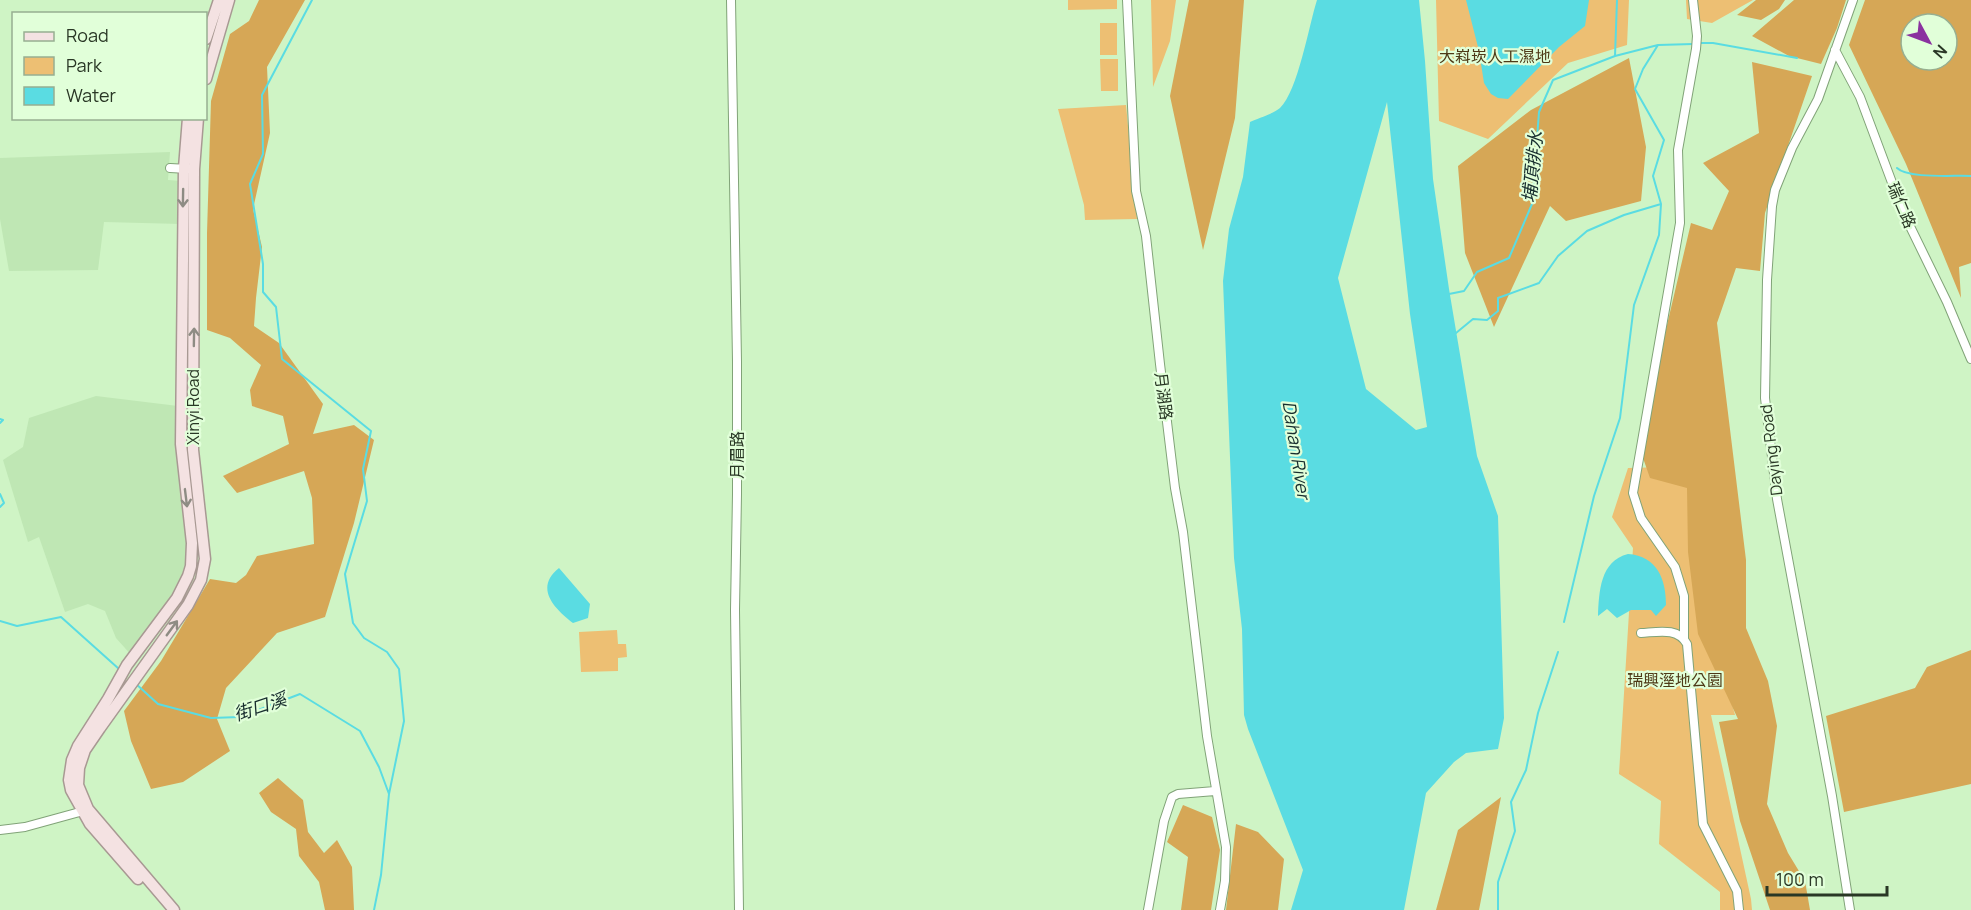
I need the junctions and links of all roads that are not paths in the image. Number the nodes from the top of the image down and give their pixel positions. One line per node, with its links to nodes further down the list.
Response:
1 (219, 0): 7 (main road)
2 (229, 0): 9 (main road)
3 (731, 0): 25 (street, 月眉路)
4 (1127, 0): 20 (street, 月湖路)
5 (1693, 0): 18 (street)
6 (1852, 0): 8 (street, Daying Road)
7 (207, 36)
8 (1835, 50): 14 (street, 瑞仁路); 29 (street, Daying Road)
9 (207, 76)
10 (188, 120): 13 (main road, Xinyi Road)
11 (198, 120): 13 (main road, Xinyi Road)
12 (170, 168): 13 (street)
13 (189, 169): 15 (main road, Xinyi Road, one-way to 15); 16 (main road, Xinyi Road, one-way to 13)
14 (1971, 358)
15 (182, 460): 16 (main road); 19 (main road, Xinyi Road, one-way to 19)
16 (194, 465): 19 (main road, Xinyi Road, one-way to 16)
17 (1641, 633): 18 (street)
18 (1684, 638): 28 (street)
19 (112, 703): 21 (main road)
20 (1215, 792): 26 (street); 27 (street, 月湖路)
21 (85, 811): 22 (street); 23 (main road); 24 (main road)
22 (0, 830)
23 (165, 910)
24 (174, 910)
25 (739, 910)
26 (1148, 910)
27 (1220, 910)
28 (1739, 910)
29 (1850, 910)

